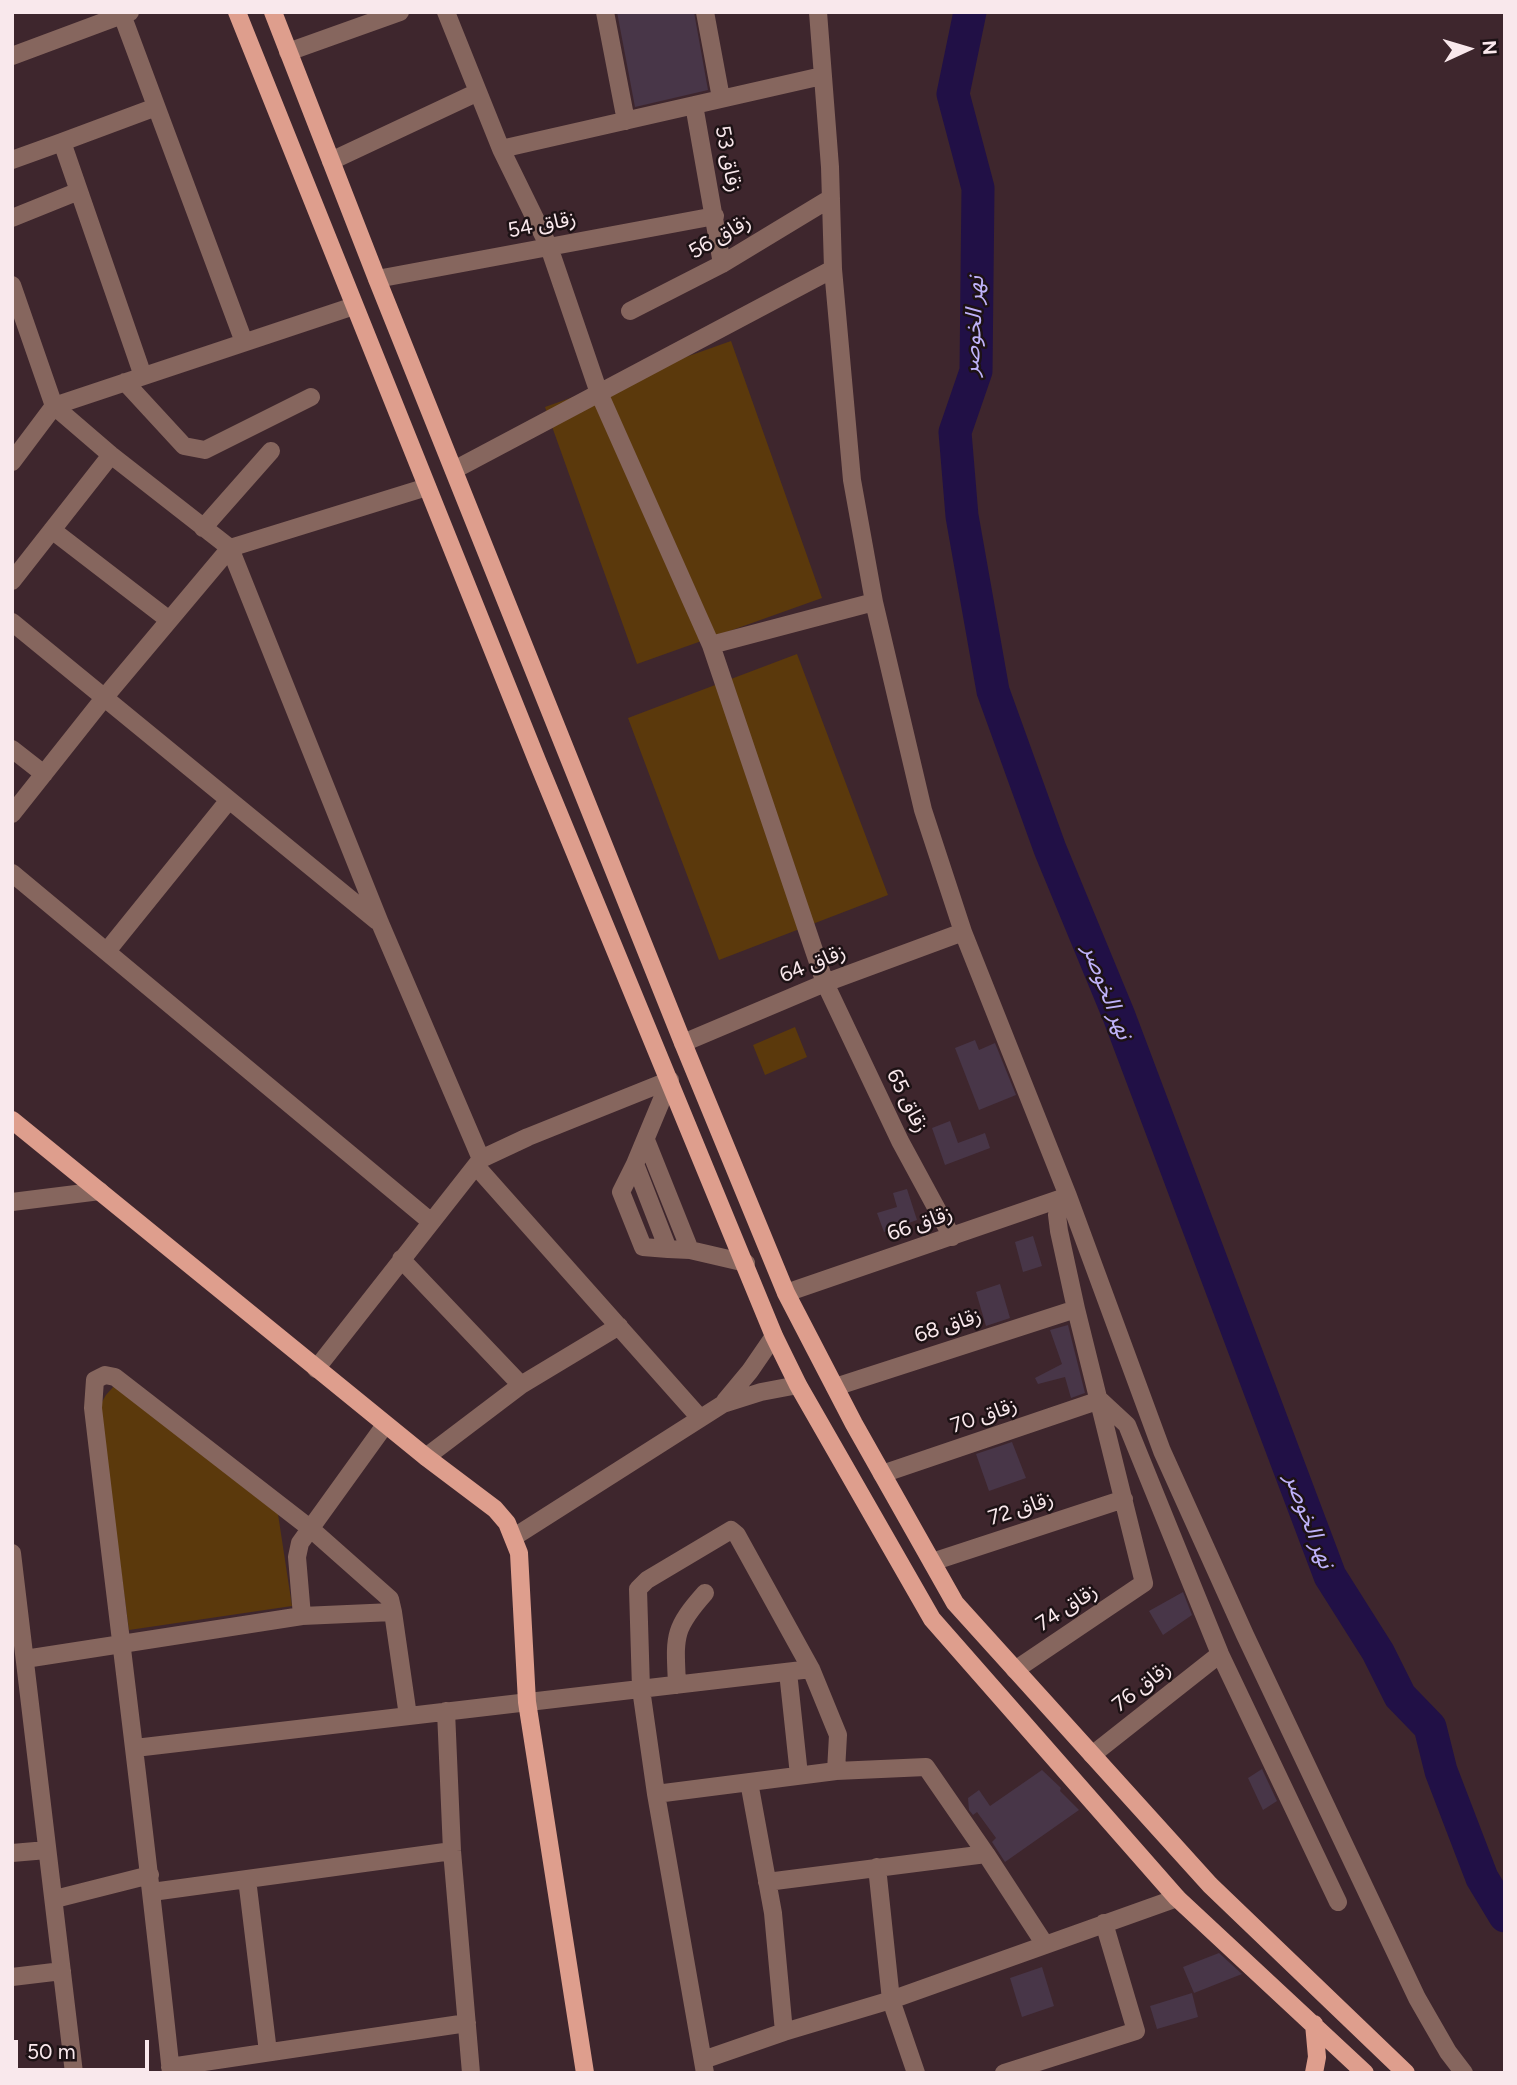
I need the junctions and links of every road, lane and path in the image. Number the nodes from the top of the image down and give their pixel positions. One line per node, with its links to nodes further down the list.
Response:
1 (237, 12): 30 (main road)
2 (273, 12): 9 (main road)
3 (400, 12): 9 (street)
4 (446, 12): 12 (street, زقاق 65)
5 (606, 12): 16 (street)
6 (705, 12): 13 (street)
7 (818, 12): 11 (street)
8 (125, 13): 10 (street); 15 (street)
9 (288, 51): 20 (main road)
10 (12, 56)
11 (822, 76): 13 (street); 22 (street)
12 (478, 92): 18 (street, زقاق 65); 20 (street)
13 (721, 98): 14 (street)
14 (694, 105): 16 (street); 23 (street, زقاق 53)
15 (156, 107): 17 (street); 32 (street)
16 (626, 121): 18 (street)
17 (62, 142): 19 (street); 21 (street)
18 (501, 149): 25 (street, زقاق 65)
19 (12, 160)
20 (331, 161): 28 (main road)
21 (79, 191): 24 (street); 33 (street)
22 (831, 198): 26 (street, زقاق 56); 27 (street)
23 (715, 216): 25 (street, زقاق 54); 26 (street, زقاق 53)
24 (12, 218)
25 (549, 247): 28 (street, زقاق 54); 35 (street, زقاق 65)
26 (722, 264): 31 (street, زقاق 56)
27 (833, 269): 35 (street); 47 (street)
28 (377, 279): 41 (main road)
29 (12, 285): 37 (street)
30 (354, 306): 32 (street); 42 (main road)
31 (630, 311)
32 (244, 342): 33 (street)
33 (143, 376): 34 (street)
34 (125, 382): 36 (street); 37 (street)
35 (599, 393): 41 (street); 50 (street, زقاق 65)
36 (311, 397)
37 (54, 406): 39 (street); 40 (street)
38 (271, 451): 43 (street)
39 (111, 455): 43 (street); 44 (street)
40 (12, 462)
41 (454, 470): 61 (main road)
42 (427, 487): 45 (street); 62 (main road)
43 (203, 528): 45 (street)
44 (52, 530): 46 (street); 48 (street)
45 (230, 548): 48 (street); 57 (street)
46 (12, 581)
47 (874, 602): 50 (street); 58 (street)
48 (169, 620): 51 (street)
49 (12, 622): 51 (street)
50 (711, 645): 60 (street, زقاق 65)
51 (104, 698): 53 (street); 54 (street)
52 (12, 749): 53 (street)
53 (44, 774): 55 (street)
54 (229, 800): 57 (street); 59 (street)
55 (12, 814)
56 (12, 873): 59 (street)
57 (380, 923): 65 (street)
58 (963, 932): 60 (street, زقاق 64); 67 (street)
59 (107, 951): 69 (street)
60 (825, 983): 61 (street, زقاق 64); 70 (street, زقاق 65)
61 (683, 1043): 74 (main road)
62 (670, 1080): 64 (street); 65 (street); 73 (main road)
63 (12, 1120): 66 (main road)
64 (646, 1140): 71 (street); 71 (street)
65 (478, 1163): 69 (street); 76 (street)
66 (100, 1191): 68 (street); 78 (main road)
67 (1068, 1196): 70 (street, زقاق 66); 75 (street); 144 (street)
68 (12, 1202)
69 (430, 1221): 72 (street)
70 (953, 1237): 74 (street, زقاق 66)
71 (690, 1250): 73 (street)
72 (401, 1259): 78 (street); 79 (street)
73 (746, 1263): 77 (main road)
74 (786, 1293): 81 (main road)
75 (1076, 1309): 81 (street, زقاق 68); 82 (street)
76 (619, 1326): 79 (street); 84 (street)
77 (774, 1336): 80 (main road); 83 (street)
78 (316, 1368): 85 (main road)
79 (521, 1385): 86 (street)
80 (798, 1385): 83 (street); 121 (main road)
81 (835, 1387): 87 (main road)
82 (1100, 1400): 87 (street, زقاق 70); 88 (street); 97 (street)
83 (723, 1404): 84 (street)
84 (700, 1418): 90 (street)
85 (385, 1424): 86 (main road); 89 (street)
86 (426, 1457): 90 (main road)
87 (882, 1474): 92 (main road)
88 (1124, 1499): 92 (street, زقاق 72); 100 (street, زقاق 74)
89 (310, 1528): 94 (street); 95 (street); 96 (street)
90 (514, 1537): 104 (main road)
91 (12, 1553): 98 (street)
92 (932, 1562): 100 (main road)
93 (705, 1593): 102 (street)
94 (393, 1612): 95 (street); 106 (street)
95 (302, 1616): 96 (street)
96 (120, 1644): 98 (street); 107 (street)
97 (1220, 1654): 108 (street, زقاق 76); 123 (street)
98 (25, 1659): 113 (street)
99 (811, 1669): 101 (street); 103 (street); 109 (street)
100 (1015, 1670): 108 (main road)
101 (788, 1672): 102 (street); 110 (street)
102 (677, 1685): 103 (street)
103 (641, 1689): 104 (street); 112 (street)
104 (527, 1702): 105 (street); 138 (main road)
105 (446, 1711): 106 (street); 114 (street)
106 (408, 1716): 107 (street)
107 (135, 1748): 120 (street)
108 (1093, 1755): 143 (main road)
109 (836, 1770): 110 (street); 116 (street)
110 (799, 1775): 111 (street)
111 (749, 1782): 112 (street); 119 (street)
112 (656, 1794): 133 (street)
113 (47, 1850): 115 (street); 122 (street)
114 (452, 1851): 118 (street); 129 (street)
115 (12, 1853)
116 (986, 1854): 117 (street); 125 (street)
117 (877, 1867): 119 (street); 128 (street)
118 (247, 1879): 120 (street); 132 (street)
119 (767, 1882): 131 (street)
120 (151, 1884): 122 (street); 134 (street)
121 (1177, 1898): 124 (street); 130 (main road)
122 (55, 1899): 126 (street)
123 (1338, 1902)
124 (1104, 1923): 125 (street); 140 (street)
125 (1044, 1943): 128 (street)
126 (62, 1971): 127 (street); 135 (street)
127 (12, 1977)
128 (891, 2000): 131 (street); 139 (street)
129 (467, 2023): 132 (street); 137 (street)
130 (1314, 2024): 141 (main road); 142 (main road)
131 (784, 2032): 133 (street)
132 (268, 2052): 134 (street)
133 (704, 2066)
134 (170, 2070)
135 (74, 2072): 136 (street)
136 (67, 2073)
137 (471, 2073)
138 (585, 2073)
139 (916, 2073)
140 (1004, 2073)
141 (1314, 2073)
142 (1365, 2073)
143 (1406, 2073)
144 (1464, 2073)

